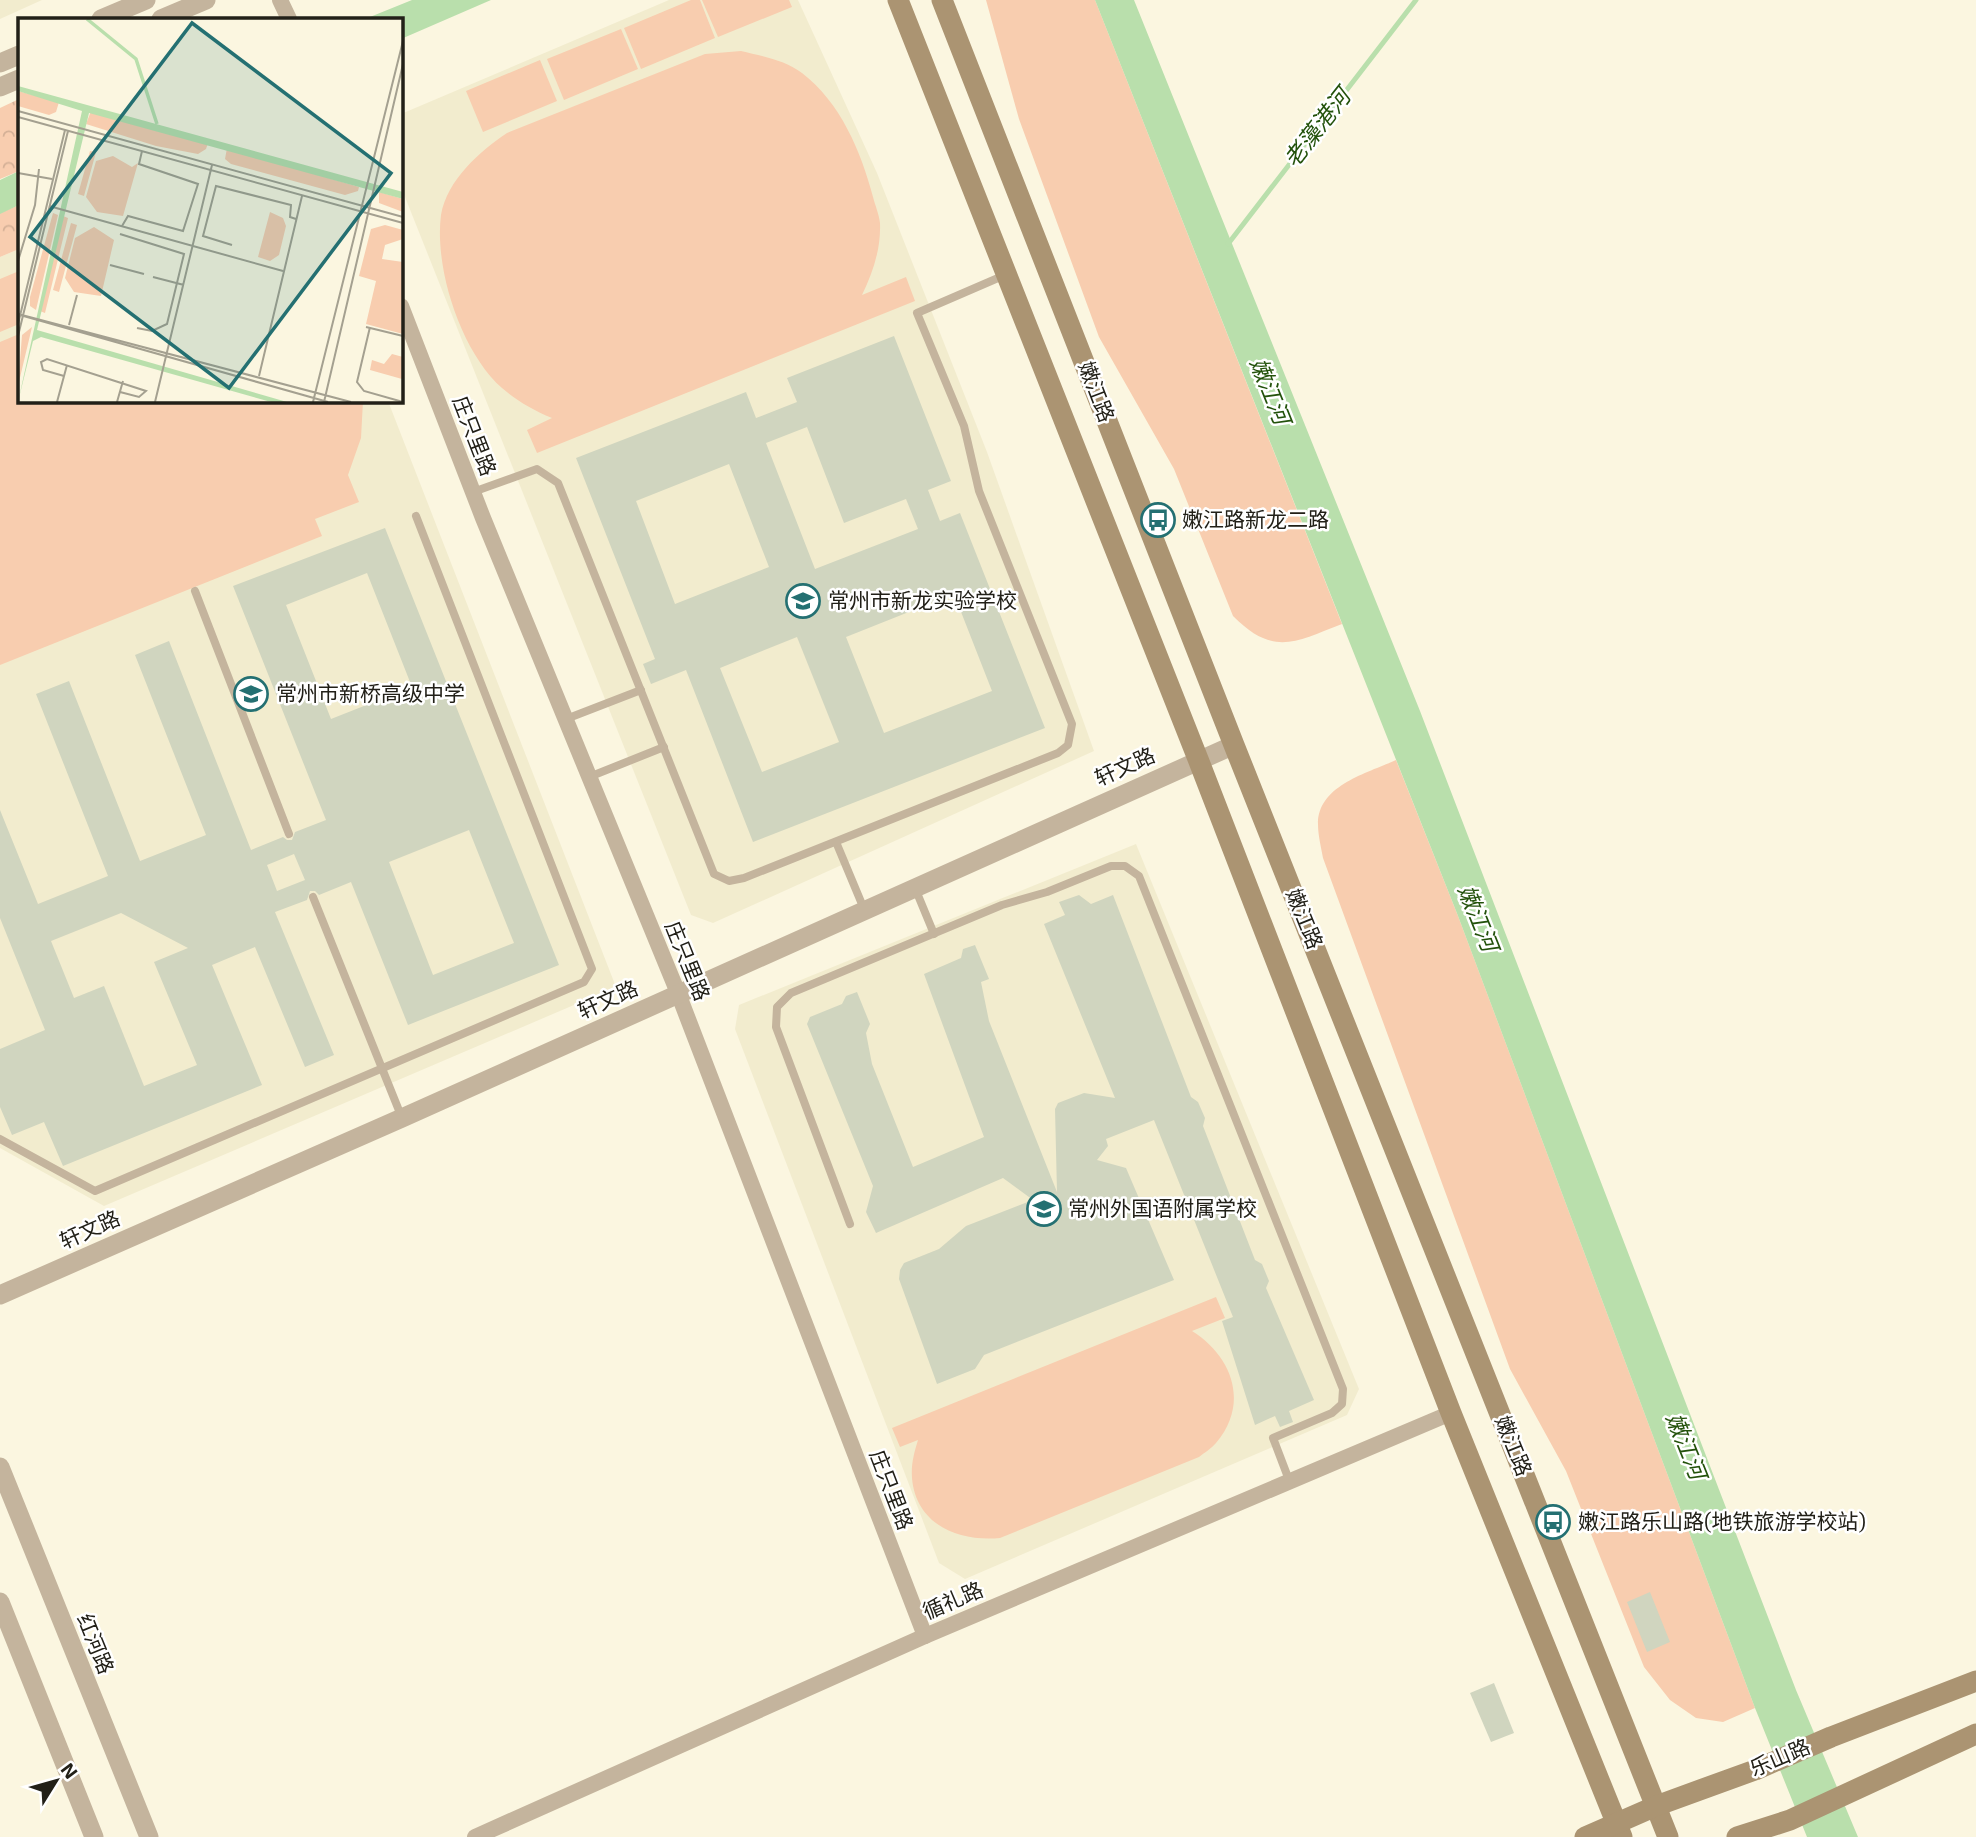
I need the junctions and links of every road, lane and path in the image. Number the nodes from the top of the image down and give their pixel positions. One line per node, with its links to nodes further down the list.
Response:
1 (146, 0): 6 (street)
2 (206, 0): 7 (street)
3 (280, 0): 8 (street)
4 (898, 0): 13 (main road, 嫩江路)
5 (942, 0): 20 (main road, 嫩江路)
6 (104, 18)
7 (163, 18)
8 (289, 18)
9 (18, 55): 10 (street)
10 (0, 63)
11 (18, 79): 12 (street)
12 (0, 87)
13 (1007, 274): 22 (main road, 嫩江路); 25 (lane)
14 (402, 309): 15 (street, 庄只里路)
15 (474, 492): 18 (lane); 19 (street, 庄只里路)
16 (416, 516): 31 (lane)
17 (195, 591): 24 (lane)
18 (640, 690): 19 (lane); 21 (lane)
19 (566, 719): 23 (street, 庄只里路)
20 (1234, 745): 22 (street, 轩文路); 43 (main road, 嫩江路)
21 (664, 747): 23 (lane); 25 (lane)
22 (1198, 760): 26 (street, 轩文路); 36 (main road, 嫩江路)
23 (589, 778): 30 (street, 庄只里路)
24 (289, 834)
25 (836, 842): 28 (lane)
26 (914, 887): 28 (street, 轩文路); 29 (lane)
27 (313, 897): 31 (lane)
28 (864, 909): 30 (street, 轩文路)
29 (934, 934): 34 (lane); 38 (lane)
30 (678, 993): 32 (street, 轩文路); 40 (street, 庄只里路)
31 (382, 1068): 32 (lane); 33 (lane)
32 (402, 1118): 35 (street, 轩文路)
33 (0, 1139)
34 (849, 1224)
35 (0, 1295)
36 (1451, 1413): 38 (street, 循礼路); 44 (main road, 嫩江路)
37 (0, 1467): 46 (street, 红河路)
38 (1289, 1480): 40 (street, 循礼路)
39 (0, 1602): 45 (street)
40 (925, 1636): 47 (street, 循礼路)
41 (1976, 1681): 43 (main road, 乐山路)
42 (1976, 1734): 50 (main road)
43 (1656, 1806): 44 (main road, 乐山路); 49 (main road, 嫩江路)
44 (1619, 1830): 48 (main road, 乐山路)
45 (94, 1837)
46 (149, 1837)
47 (475, 1837)
48 (1585, 1837)
49 (1668, 1837)
50 (1737, 1837)

